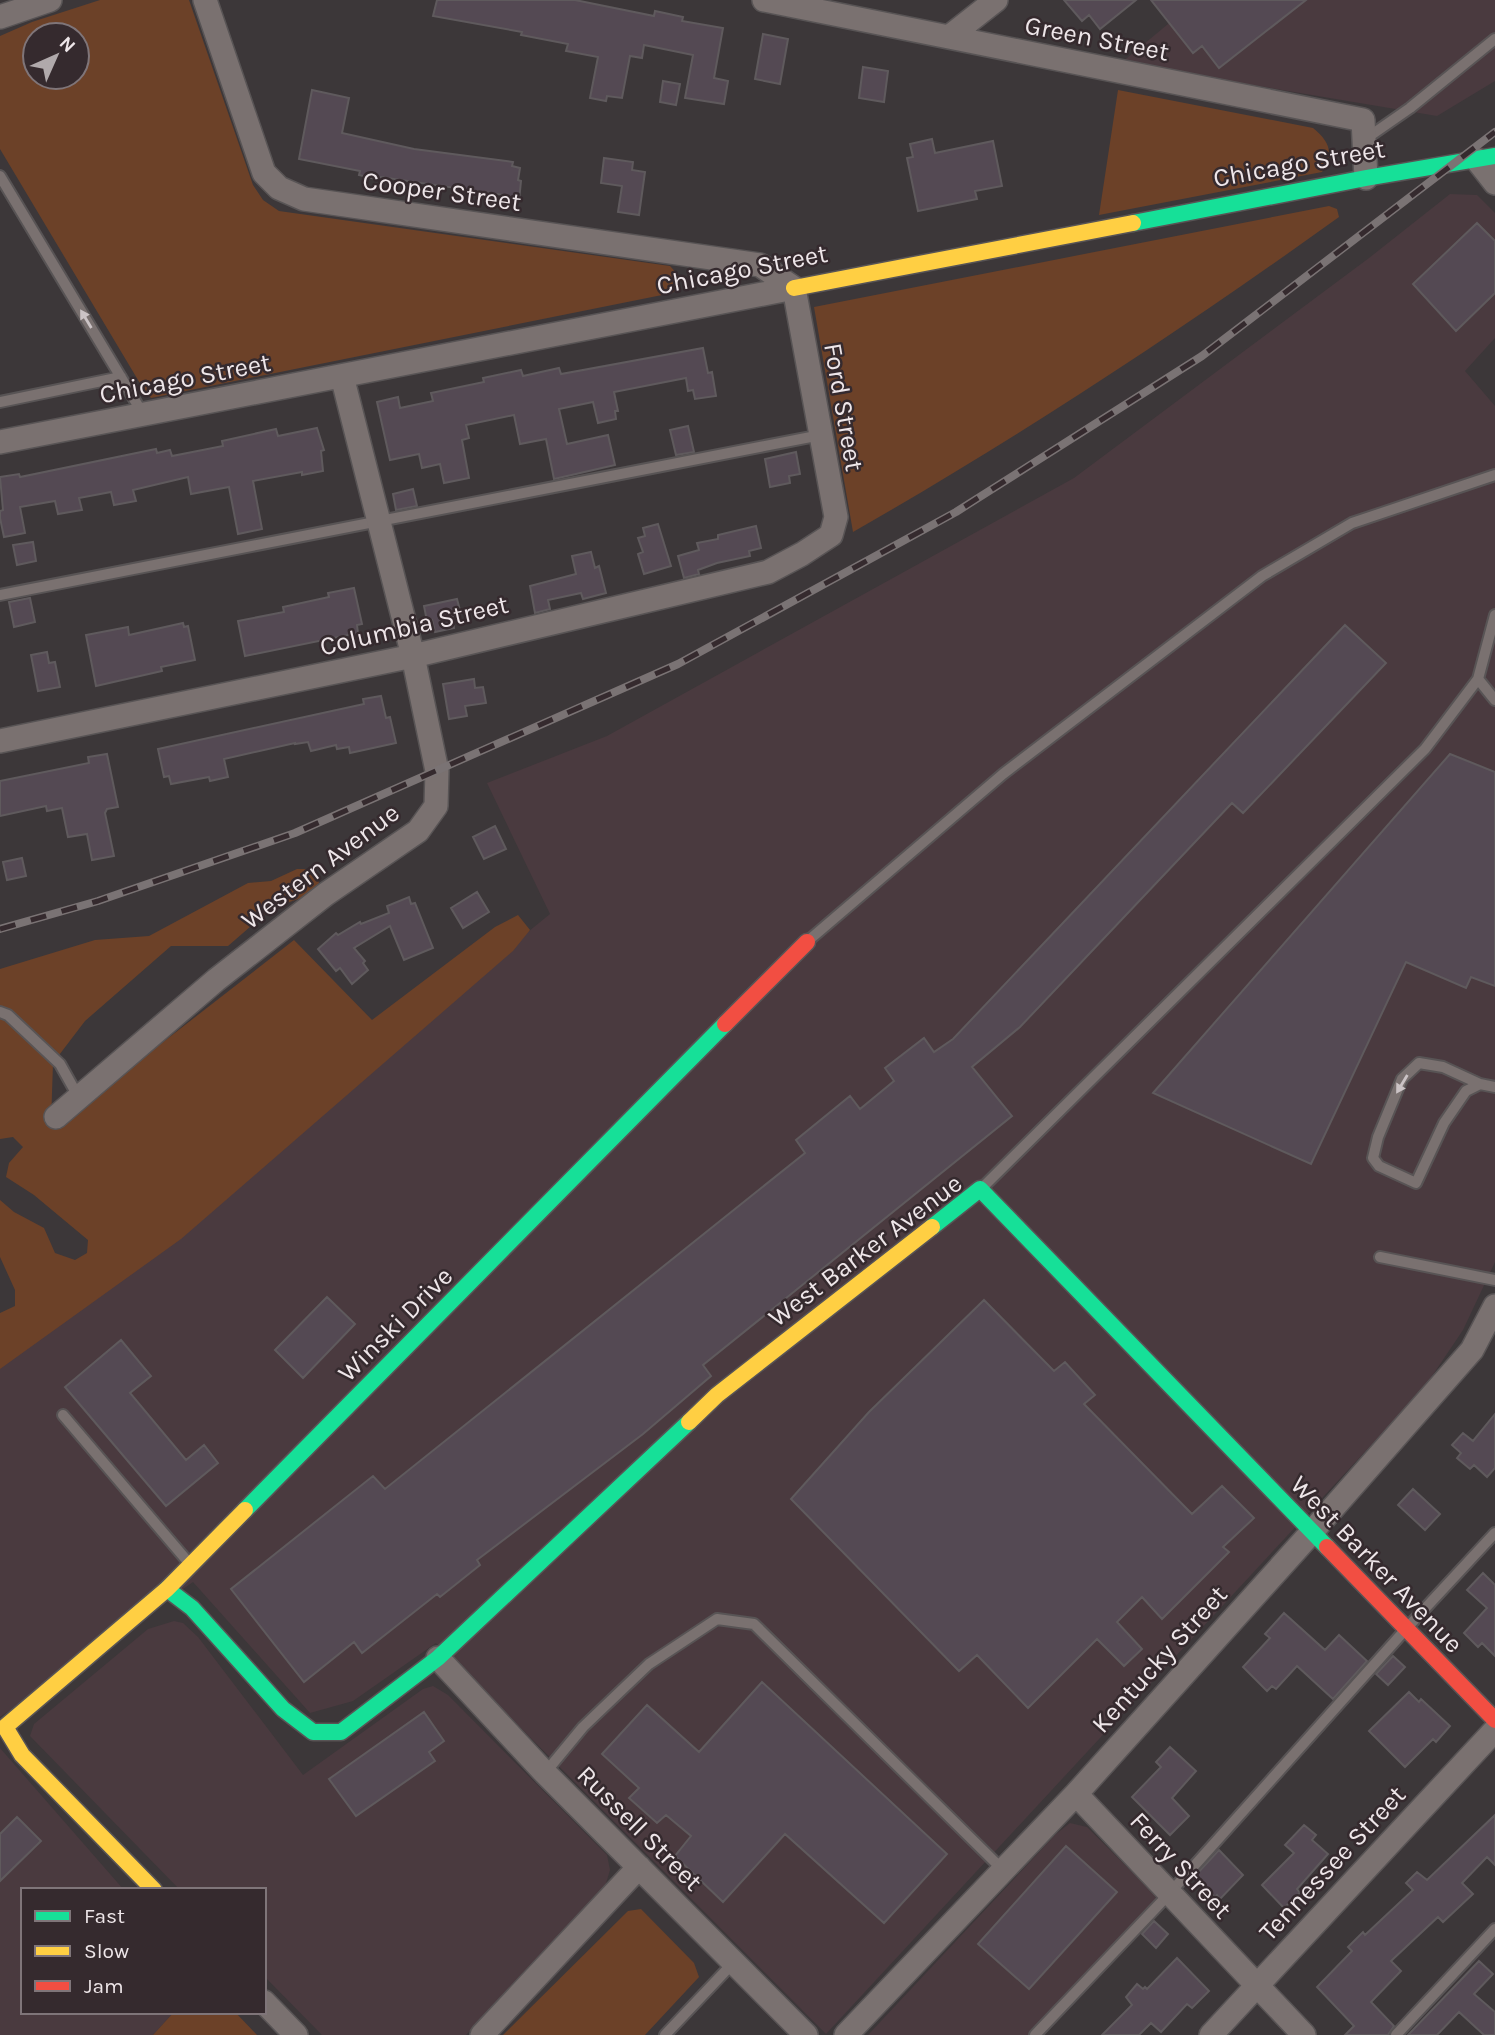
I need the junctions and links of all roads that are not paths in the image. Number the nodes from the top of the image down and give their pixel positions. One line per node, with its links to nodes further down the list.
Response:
1 (50, 0): 5 (street)
2 (205, 0): 13 (street, Cooper Street)
3 (764, 0): 6 (street, Green Street)
4 (996, 0): 6 (street)
5 (0, 17)
6 (949, 37): 8 (street, Green Street)
7 (1495, 39): 8 (lane)
8 (1364, 140): 11 (street)
9 (1486, 158): 11 (street, Chicago Street); 12 (street)
10 (0, 176): 15 (lane, one-way to 10)
11 (1366, 178): 13 (street, Chicago Street)
12 (1495, 183)
13 (794, 288): 14 (street, Chicago Street); 18 (street, Ford Street)
14 (342, 376): 17 (street, Chicago Street); 21 (street, Western Avenue)
15 (121, 377): 16 (lane); 17 (lane)
16 (0, 402)
17 (143, 414): 19 (street, Chicago Street)
18 (821, 435): 21 (lane); 22 (street, Ford Street)
19 (0, 442)
20 (1495, 475): 29 (lane)
21 (379, 522): 23 (lane); 25 (street, Western Avenue)
22 (831, 535): 25 (street, Columbia Street)
23 (0, 595)
24 (1495, 615): 26 (lane)
25 (413, 656): 28 (street, Columbia Street); 33 (street, Western Avenue)
26 (1478, 679): 27 (lane); 35 (lane)
27 (1495, 700)
28 (0, 741)
29 (807, 942): 42 (street, Winski Drive)
30 (0, 1012): 33 (lane)
31 (1480, 1084): 31 (lane, one-way to 31); 32 (lane)
32 (1495, 1087)
33 (79, 1098): 34 (street, Western Avenue)
34 (56, 1117)
35 (981, 1189): 40 (street, West Barker Avenue); 45 (street, West Barker Avenue)
36 (1380, 1256): 37 (lane)
37 (1495, 1280)
38 (1495, 1306): 40 (street, Kentucky Street)
39 (63, 1415): 42 (lane)
40 (1311, 1533): 44 (street, West Barker Avenue); 50 (street, Kentucky Street)
41 (1495, 1533): 44 (lane)
42 (190, 1566): 43 (street, Winski Drive)
43 (167, 1589): 45 (street, West Barker Avenue); 47 (street, Winski Drive)
44 (1406, 1629): 46 (street, West Barker Avenue); 54 (lane)
45 (438, 1658): 49 (street, Russell Street)
46 (1495, 1720)
47 (3, 1724): 53 (street)
48 (1495, 1730): 57 (street, Tennessee Street)
49 (545, 1773): 51 (street, Russell Street); 52 (lane)
50 (1076, 1794): 52 (street, Kentucky Street); 54 (street, Ferry Street)
51 (639, 1867): 56 (street, Russell Street); 60 (street)
52 (1003, 1870): 63 (street, Kentucky Street)
53 (152, 1888)
54 (1169, 1894): 57 (street, Ferry Street); 64 (lane)
55 (1495, 1929): 67 (lane)
56 (734, 1962): 61 (lane); 62 (street, Russell Street)
57 (1256, 1986): 65 (street, Tennessee Street); 66 (street, Ferry Street)
58 (266, 2004): 59 (street)
59 (296, 2035)
60 (482, 2035)
61 (666, 2035)
62 (806, 2035)
63 (846, 2035)
64 (1035, 2035)
65 (1211, 2035)
66 (1304, 2035)
67 (1396, 2035)

